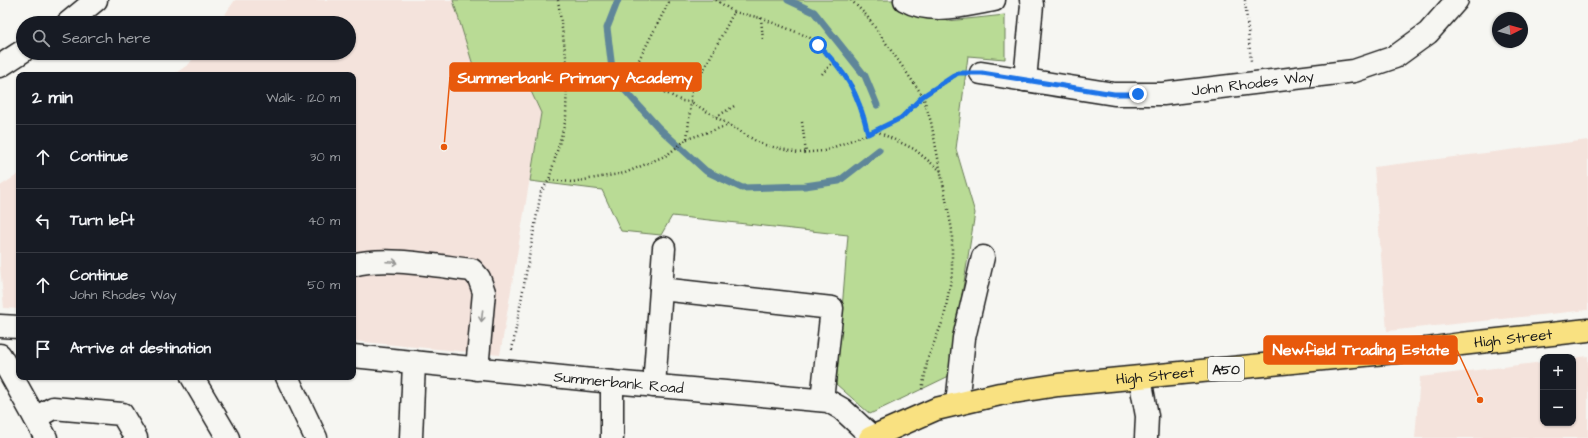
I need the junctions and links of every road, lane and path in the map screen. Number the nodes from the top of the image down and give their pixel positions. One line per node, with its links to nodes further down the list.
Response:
1 (96, 0): 12 (street)
2 (558, 0): 33 (path)
3 (670, 0): 23 (path)
4 (716, 0): 11 (path)
5 (852, 0): 22 (path)
6 (905, 0): 7 (street)
7 (994, 0)
8 (1031, 0): 20 (street)
9 (1245, 0): 21 (path)
10 (1457, 0): 21 (street, John Rhodes Way)
11 (734, 12): 13 (path); 23 (path)
12 (77, 16)
13 (761, 18): 14 (path); 16 (path)
14 (763, 40)
15 (16, 56): 17 (street)
16 (834, 61): 19 (path); 29 (path)
17 (0, 66)
18 (982, 73): 20 (street, John Rhodes Way); 22 (path)
19 (822, 74)
20 (1025, 80): 21 (street, John Rhodes Way)
21 (1253, 83)
22 (923, 96): 28 (path); 32 (path)
23 (691, 102): 25 (path); 30 (path)
24 (736, 104): 25 (path)
25 (716, 117): 27 (path)
26 (802, 122): 31 (path)
27 (730, 125): 30 (path); 31 (path)
28 (876, 131): 29 (path); 32 (path)
29 (868, 134): 31 (path)
30 (687, 139): 33 (path)
31 (806, 153)
32 (941, 171): 53 (path)
33 (549, 180): 45 (path)
34 (664, 248): 37 (street)
35 (983, 257): 52 (street)
36 (356, 264): 44 (street, one-way to 44)
37 (661, 289): 50 (street); 51 (street)
38 (0, 326): 39 (street)
39 (16, 328)
40 (1588, 330): 46 (main road, High Street / A50)
41 (0, 355): 54 (street)
42 (356, 356): 43 (street, Summerbank Road)
43 (414, 362): 44 (street, Summerbank Road); 59 (street)
44 (477, 368): 45 (street, Summerbank Road)
45 (508, 372): 49 (street, Summerbank Road)
46 (1140, 378): 52 (main road, High Street / A50); 62 (street)
47 (194, 380): 57 (street)
48 (288, 380): 58 (street)
49 (612, 382): 50 (street, Summerbank Road); 60 (street)
50 (654, 386): 51 (street, Summerbank Road)
51 (822, 400): 61 (street, Summerbank Road)
52 (957, 404): 53 (main road, High Street / A50)
53 (916, 417): 61 (main road, High Street / A50)
54 (35, 418): 55 (street); 56 (street)
55 (46, 438)
56 (136, 438)
57 (228, 438)
58 (316, 438)
59 (411, 438)
60 (612, 438)
61 (871, 438)
62 (1146, 438)

